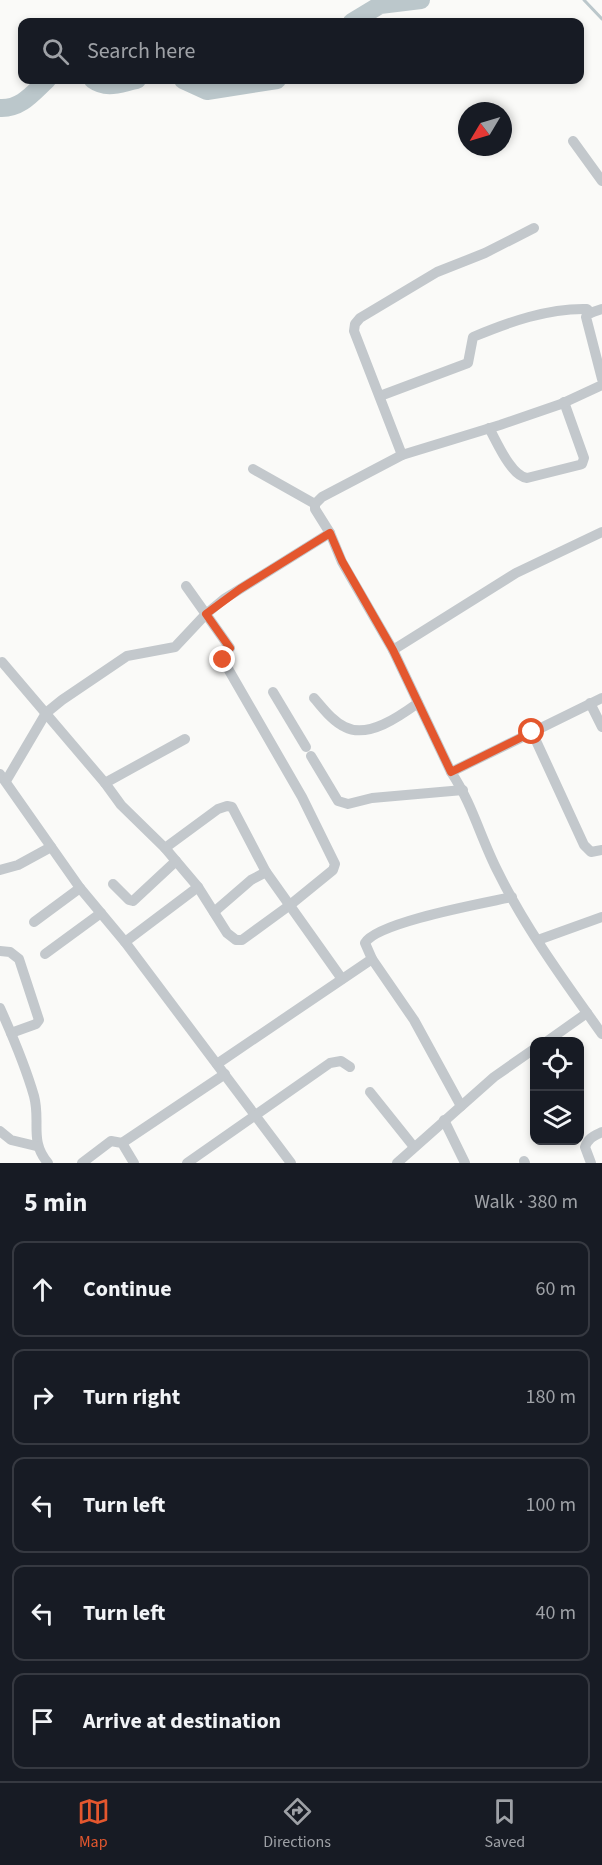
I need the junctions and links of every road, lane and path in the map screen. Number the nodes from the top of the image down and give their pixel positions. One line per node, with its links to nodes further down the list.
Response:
1 (573, 141): 2 (street)
2 (602, 181)
3 (534, 228): 7 (street)
4 (597, 311): 5 (street); 7 (street)
5 (602, 379)
6 (602, 385): 8 (street)
7 (380, 396): 10 (street)
8 (564, 402): 9 (street); 9 (street)
9 (489, 428): 10 (street)
10 (402, 455): 12 (street)
11 (253, 470): 12 (street)
12 (315, 504): 14 (street)
13 (602, 532): 17 (street)
14 (330, 533): 16 (street); 17 (street)
15 (186, 586): 16 (street)
16 (206, 614): 24 (street); 42 (street)
17 (393, 650): 22 (street)
18 (2, 662): 24 (street)
19 (273, 692): 31 (street)
20 (314, 698): 22 (street)
21 (602, 698): 23 (street)
22 (418, 703): 28 (street)
23 (590, 703): 25 (street); 26 (street)
24 (46, 713): 29 (street); 30 (street)
25 (602, 727)
26 (532, 732): 28 (street); 34 (street)
27 (184, 739): 30 (street)
28 (451, 772): 31 (street)
29 (3, 778): 32 (street)
30 (105, 783): 33 (street)
31 (463, 790): 41 (street)
32 (51, 847): 36 (street); 40 (street)
33 (165, 848): 35 (street); 37 (street)
34 (602, 850)
35 (176, 861): 38 (street); 39 (street)
36 (0, 870)
37 (266, 872): 42 (street); 43 (street)
38 (113, 885)
39 (198, 887): 43 (street); 48 (street)
40 (80, 888): 44 (street); 46 (street)
41 (512, 897): 47 (street); 51 (street)
42 (290, 905): 43 (street); 52 (street)
43 (214, 912)
44 (101, 913): 48 (street); 50 (street)
45 (602, 916): 47 (street)
46 (34, 922)
47 (538, 940): 54 (street)
48 (125, 942): 59 (street)
49 (0, 951): 55 (street)
50 (45, 954)
51 (372, 959): 52 (street); 63 (street)
52 (342, 979): 59 (street)
53 (0, 1008): 55 (street)
54 (587, 1012): 56 (street); 57 (street)
55 (11, 1033): 69 (street)
56 (602, 1034)
57 (552, 1037)
58 (530, 1052): 63 (street)
59 (217, 1064): 61 (street)
60 (350, 1067): 64 (street)
61 (225, 1074): 64 (street); 68 (street)
62 (370, 1092): 70 (street)
63 (462, 1106): 65 (street)
64 (255, 1115): 71 (street); 77 (street)
65 (444, 1120): 70 (street); 79 (street)
66 (0, 1131): 69 (street)
67 (602, 1132): 80 (street)
68 (122, 1143): 73 (street); 74 (street)
69 (36, 1146): 72 (street)
70 (414, 1147): 78 (street)
71 (201, 1153): 75 (street); 76 (street)
72 (48, 1163)
73 (82, 1163)
74 (134, 1163)
75 (187, 1163)
76 (208, 1163)
77 (291, 1163)
78 (397, 1163)
79 (465, 1163)
80 (591, 1163)

